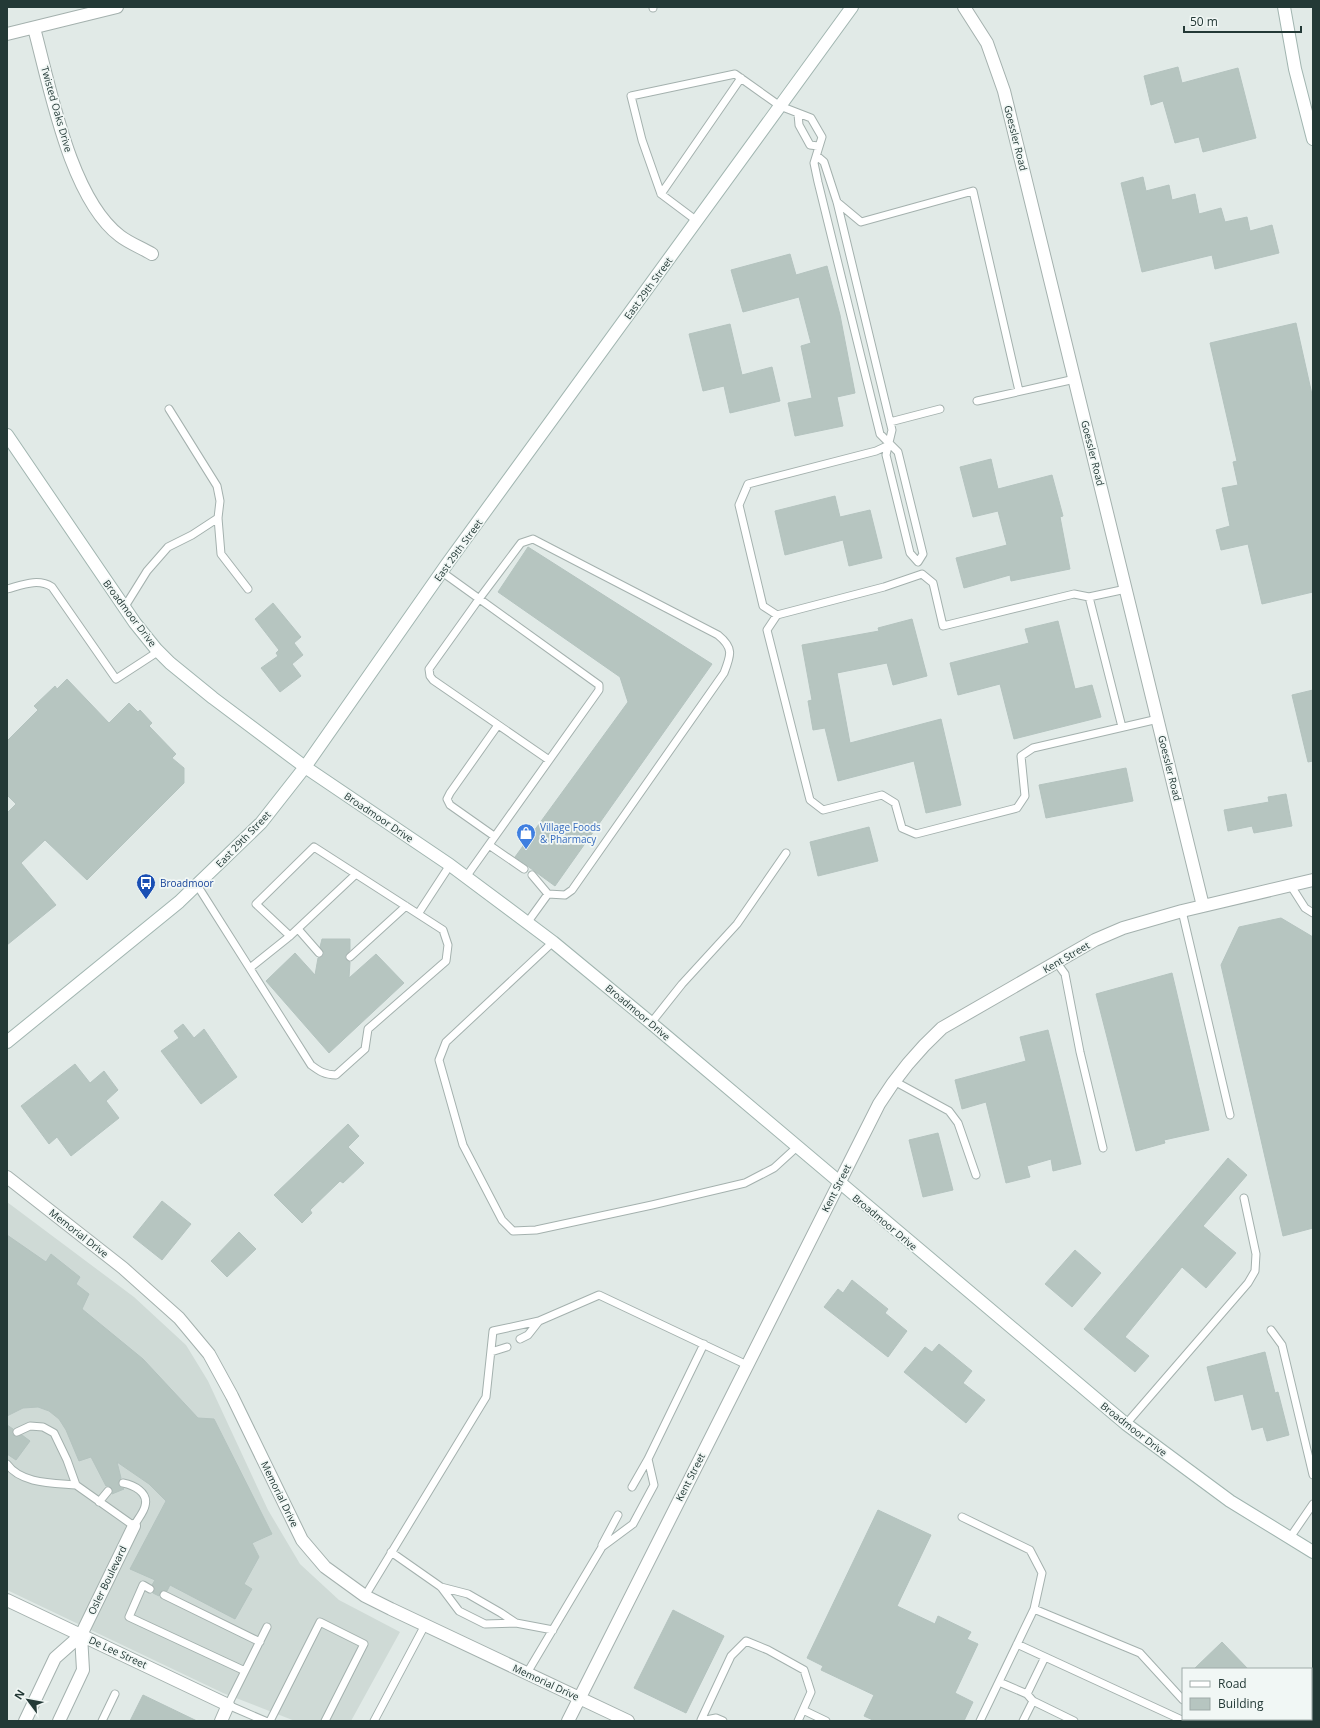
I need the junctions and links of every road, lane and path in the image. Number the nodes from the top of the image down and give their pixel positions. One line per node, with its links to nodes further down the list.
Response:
1 (117, 7): 5 (street)
2 (852, 7): 8 (street, East 29th Street)
3 (964, 7): 17 (street, Goessler Road)
4 (1284, 7): 10 (street)
5 (34, 28): 6 (street); 16 (street, Twisted Oaks Drive)
6 (7, 34)
7 (741, 78): 8 (lane); 13 (lane); 13 (lane)
8 (780, 106): 9 (lane); 15 (street, East 29th Street)
9 (798, 114): 11 (lane); 11 (lane)
10 (1313, 138)
11 (818, 146): 12 (lane)
12 (817, 156): 14 (lane); 24 (lane)
13 (660, 194): 15 (lane)
14 (837, 202): 18 (lane); 22 (lane)
15 (697, 221): 27 (street, East 29th Street)
16 (152, 254)
17 (1075, 379): 18 (lane); 31 (street, Goessler Road)
18 (1019, 391): 19 (lane)
19 (977, 401)
20 (170, 409): 25 (lane)
21 (940, 410): 22 (lane)
22 (890, 422): 24 (lane)
23 (7, 434): 34 (street, Broadmoor Drive)
24 (889, 445): 26 (lane); 26 (lane); 35 (lane)
25 (218, 518): 30 (lane); 34 (lane)
26 (918, 562): 28 (lane)
27 (442, 572): 33 (lane); 41 (street, East 29th Street)
28 (922, 574): 32 (lane); 35 (lane)
29 (7, 589): 36 (lane)
30 (248, 589)
31 (1126, 589): 32 (lane); 37 (street, Goessler Road)
32 (1089, 597): 39 (lane)
33 (479, 599): 38 (lane); 40 (lane); 53 (lane)
34 (124, 608): 36 (street, Broadmoor Drive)
35 (777, 615): 39 (lane)
36 (159, 651): 41 (street, Broadmoor Drive)
37 (1158, 719): 39 (lane); 55 (street, Goessler Road)
38 (498, 725): 40 (lane); 42 (lane)
39 (1122, 727)
40 (549, 760): 42 (lane)
41 (305, 767): 45 (street, Broadmoor Drive); 51 (street, East 29th Street)
42 (494, 836): 43 (lane)
43 (489, 844): 46 (lane); 49 (lane)
44 (786, 854): 67 (lane)
45 (450, 865): 49 (street, Broadmoor Drive); 58 (lane)
46 (524, 869)
47 (356, 874): 54 (lane); 60 (lane); 61 (lane)
48 (532, 875): 53 (lane)
49 (466, 877): 59 (street, Broadmoor Drive)
50 (1313, 880): 52 (street, Kent Street)
51 (197, 886): 66 (lane); 68 (street, East 29th Street)
52 (1291, 886): 55 (street, Kent Street); 57 (lane)
53 (548, 894): 59 (lane)
54 (406, 906): 58 (lane); 64 (lane)
55 (1203, 906): 56 (street, Kent Street)
56 (1182, 911): 65 (street, Kent Street); 70 (lane)
57 (1313, 913)
58 (418, 914): 66 (lane)
59 (526, 923): 62 (street, Broadmoor Drive)
60 (298, 928): 61 (lane); 63 (lane)
61 (290, 936): 66 (lane)
62 (553, 942): 67 (street, Broadmoor Drive); 71 (lane)
63 (319, 953)
64 (350, 957)
65 (1057, 963): 69 (street, Kent Street); 72 (lane)
66 (250, 968)
67 (652, 1023): 71 (street, Broadmoor Drive)
68 (7, 1042)
69 (894, 1081): 73 (lane); 75 (street, Kent Street)
70 (1230, 1115)
71 (797, 1147): 75 (street, Broadmoor Drive)
72 (1103, 1148)
73 (976, 1175)
74 (7, 1177): 105 (street, Memorial Drive)
75 (838, 1182): 83 (street, Kent Street); 84 (street, Broadmoor Drive)
76 (1244, 1198): 84 (lane)
77 (539, 1322): 79 (lane); 80 (lane); 82 (lane)
78 (1271, 1330): 88 (lane)
79 (520, 1339)
80 (704, 1344): 83 (lane); 86 (lane)
81 (507, 1346): 82 (lane)
82 (491, 1352): 100 (lane)
83 (747, 1365): 121 (street, Kent Street)
84 (1126, 1424): 98 (street, Broadmoor Drive)
85 (17, 1432): 90 (lane)
86 (648, 1459): 91 (lane); 99 (lane)
87 (7, 1464): 90 (lane)
88 (1313, 1475)
89 (123, 1483): 97 (lane)
90 (76, 1485): 93 (lane)
91 (632, 1487)
92 (108, 1490): 93 (lane)
93 (99, 1502): 97 (lane)
94 (1313, 1504): 98 (lane)
95 (618, 1515): 99 (lane)
96 (962, 1517): 107 (lane)
97 (134, 1526): 112 (street, Osler Boulevard)
98 (1289, 1538): 101 (street, Broadmoor Drive)
99 (602, 1547): 111 (lane)
100 (391, 1552): 102 (lane); 105 (lane)
101 (1313, 1552)
102 (441, 1587): 108 (lane); 108 (lane)
103 (150, 1589): 116 (lane)
104 (164, 1595): 113 (lane)
105 (365, 1596): 109 (street, Memorial Drive)
106 (7, 1600): 112 (street, De Lee Street)
107 (1034, 1609): 114 (lane); 122 (lane)
108 (516, 1623): 111 (lane)
109 (425, 1625): 117 (street, Memorial Drive); 133 (lane)
110 (267, 1627): 113 (lane)
111 (553, 1630): 117 (lane)
112 (81, 1635): 124 (street, De Lee Street); 126 (street, Osler Boulevard); 127 (street, Osler Boulevard)
113 (260, 1642): 116 (lane)
114 (1017, 1644): 115 (lane); 118 (lane)
115 (1045, 1657): 120 (lane); 143 (lane)
116 (245, 1671): 124 (lane)
117 (527, 1673): 121 (street, Memorial Drive)
118 (999, 1682): 120 (lane); 140 (lane)
119 (115, 1694): 128 (lane)
120 (1027, 1694): 123 (lane)
121 (580, 1698): 134 (street, Kent Street); 135 (street, Memorial Drive)
122 (1182, 1699)
123 (1033, 1701): 141 (lane); 142 (lane)
124 (228, 1705): 129 (street); 130 (lane)
125 (803, 1710): 136 (lane); 138 (lane); 139 (lane)
126 (25, 1721)
127 (58, 1721)
128 (102, 1721)
129 (220, 1721)
130 (265, 1721)
131 (270, 1721): 132 (lane)
132 (325, 1721)
133 (374, 1721)
134 (568, 1721)
135 (628, 1721)
136 (701, 1721): 137 (lane)
137 (723, 1721)
138 (798, 1721)
139 (826, 1721)
140 (980, 1721)
141 (1023, 1721)
142 (1074, 1721)
143 (1184, 1721)

